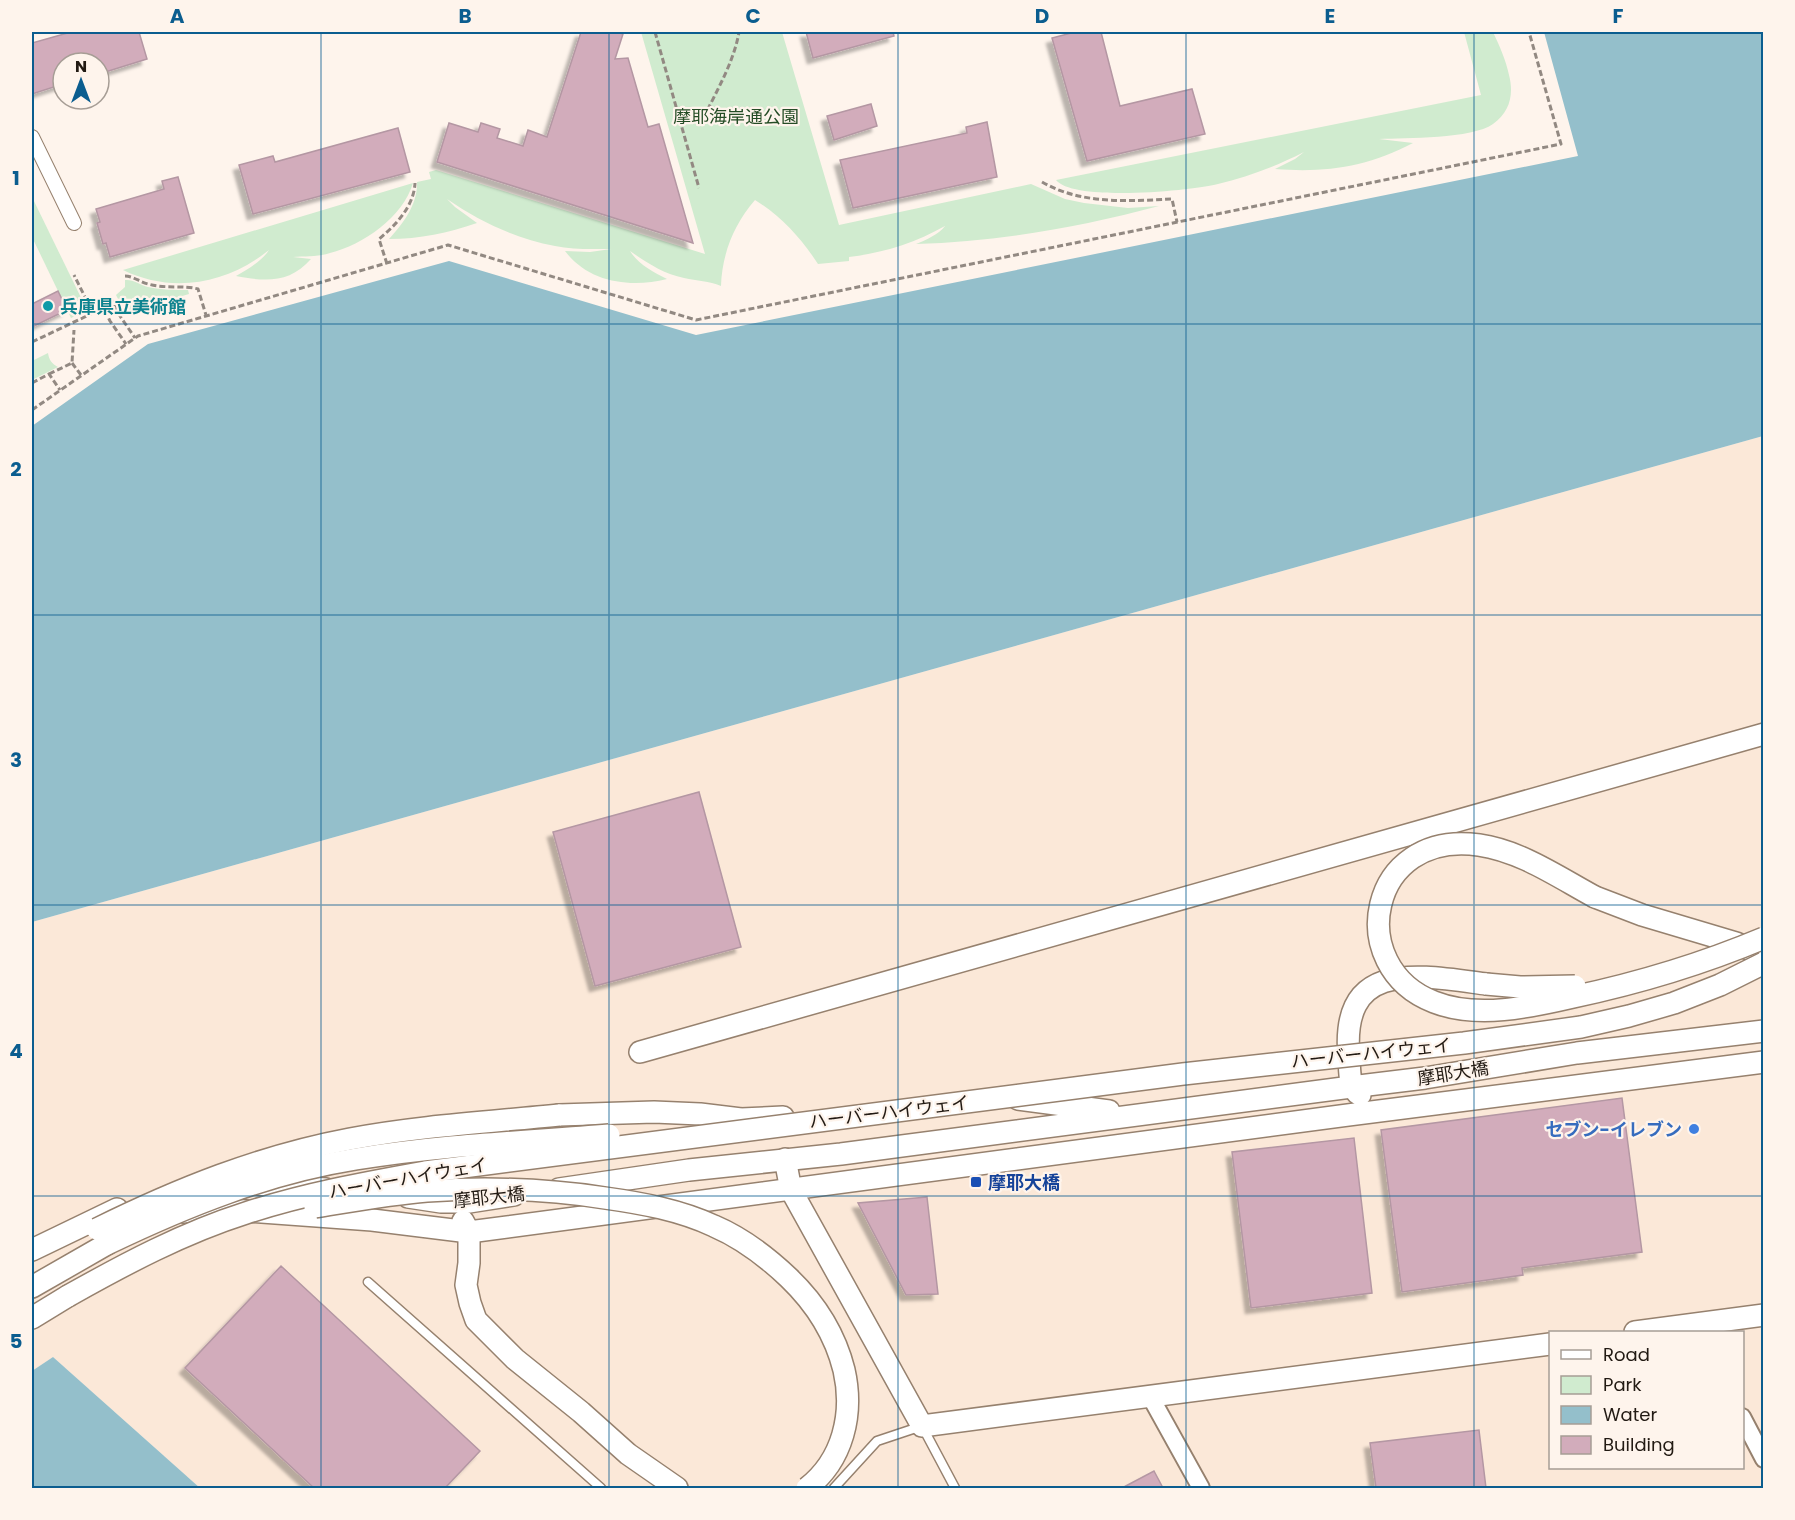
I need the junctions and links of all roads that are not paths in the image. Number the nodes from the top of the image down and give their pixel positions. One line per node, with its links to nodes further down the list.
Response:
1 (32, 138): 2 (street)
2 (74, 223)
3 (1764, 734): 10 (street)
4 (1764, 931): 13 (street, bridge)
5 (1764, 938): 7 (street, bridge)
6 (1764, 951): 23 (street, ハーバーハイウェイ, bridge)
7 (1764, 956)
8 (1764, 963): 24 (street, ハーバーハイウェイ, bridge)
9 (1764, 1031): 13 (street, 摩耶大橋)
10 (640, 1052)
11 (1764, 1062): 12 (street, 摩耶大橋)
12 (1607, 1082): 13 (street); 16 (street, 摩耶大橋)
13 (1351, 1086): 14 (street, 摩耶大橋)
14 (1136, 1115): 15 (street, 摩耶大橋); 21 (street, bridge)
15 (786, 1160): 16 (street); 17 (street, 摩耶大橋)
16 (791, 1190): 19 (street, 摩耶大橋); 32 (street)
17 (441, 1202): 18 (street, 摩耶大橋); 19 (street)
18 (77, 1227): 19 (street, 摩耶大橋); 20 (street, 摩耶大橋)
19 (468, 1232): 35 (street)
20 (32, 1250)
21 (32, 1266)
22 (368, 1282): 34 (lane)
23 (32, 1287)
24 (68, 1296): 26 (street, ハーバーハイウェイ); 36 (street, bridge)
25 (1764, 1315): 27 (street)
26 (32, 1318)
27 (1699, 1328): 28 (street)
28 (1651, 1331)
29 (1549, 1344): 30 (street)
30 (1150, 1396): 32 (street); 39 (street)
31 (1744, 1419): 33 (street)
32 (922, 1426): 37 (lane); 38 (lane)
33 (1764, 1460)
34 (601, 1488)
35 (677, 1488)
36 (807, 1488)
37 (834, 1488)
38 (955, 1488)
39 (1201, 1488)

